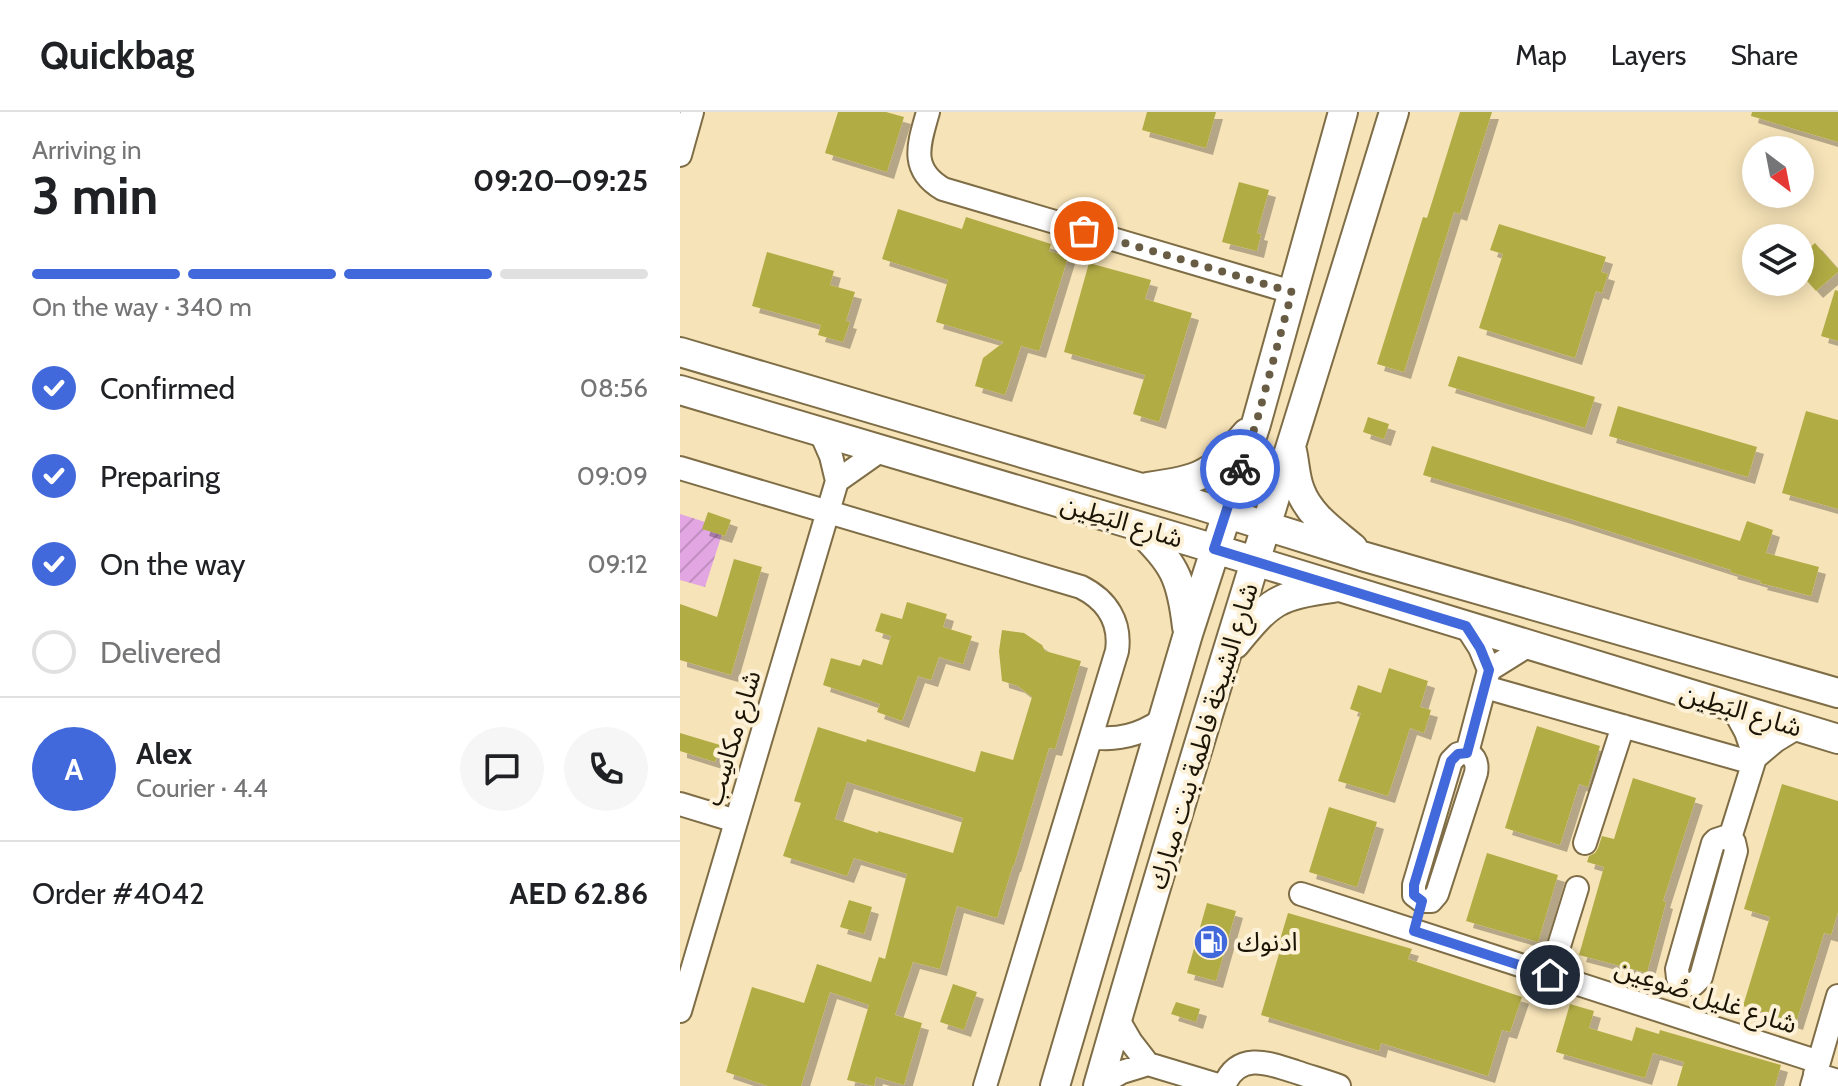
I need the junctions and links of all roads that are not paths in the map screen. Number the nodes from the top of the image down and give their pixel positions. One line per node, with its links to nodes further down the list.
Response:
1 (692, 112): 5 (street)
2 (928, 112): 6 (street)
3 (1394, 112): 11 (main road, شارع الشيخة فاطمة بنت مبارك)
4 (1335, 119): 6 (main road, شارع الشيخة فاطمة بنت مبارك)
5 (680, 155)
6 (1292, 292): 9 (main road, شارع الشيخة فاطمة بنت مبارك)
7 (680, 352): 15 (main road, شارع البَطِين)
8 (680, 390): 10 (main road, شارع البَطِين)
9 (1256, 424): 15 (main road); 17 (main road, شارع الشيخة فاطمة بنت مبارك)
10 (820, 431): 12 (main road, شارع البَطِين); 14 (street)
11 (1291, 447): 19 (main road, شارع الشيخة فاطمة بنت مبارك); 21 (main road)
12 (881, 450): 14 (street); 18 (main road, شارع البَطِين)
13 (680, 468): 16 (street)
14 (837, 481): 16 (street, شارع مكاسِب)
15 (1138, 488): 17 (main road, شارع البَطِين)
16 (828, 512): 34 (street); 38 (street, شارع مكاسِب)
17 (1225, 514): 19 (main road, شارع البَطِين); 20 (main road, شارع الشيخة فاطمة بنت مبارك)
18 (1134, 525): 20 (main road, شارع البَطِين); 25 (main road)
19 (1267, 526): 21 (main road, شارع البَطِين); 22 (main road, شارع الشيخة فاطمة بنت مبارك)
20 (1214, 549): 22 (main road, شارع البَطِين); 25 (main road, شارع الشيخة فاطمة بنت مبارك)
21 (1362, 556): 29 (main road, شارع البَطِين)
22 (1256, 562): 23 (main road, شارع البَطِين); 27 (main road, شارع الشيخة فاطمة بنت مبارك)
23 (1337, 587): 24 (main road, شارع البَطِين); 27 (main road)
24 (1466, 626): 26 (main road, شارع البَطِين); 28 (street)
25 (1188, 634): 31 (main road, شارع الشيخة فاطمة بنت مبارك)
26 (1529, 645): 28 (street); 30 (main road, شارع البَطِين)
27 (1226, 653): 47 (main road, شارع الشيخة فاطمة بنت مبارك)
28 (1487, 678): 32 (street); 42 (street)
29 (1838, 693)
30 (1733, 708): 33 (main road, شارع البَطِين); 36 (street)
31 (1162, 720): 34 (street); 53 (main road, شارع الشيخة فاطمة بنت مبارك)
32 (1623, 726): 36 (street); 39 (street)
33 (1798, 727): 35 (main road, شارع البَطِين); 36 (street)
34 (1091, 737): 52 (street)
35 (1838, 739)
36 (1754, 761): 46 (street)
37 (680, 804): 38 (street)
38 (736, 821): 45 (street, شارع مكاسِب)
39 (1585, 843)
40 (1577, 888): 43 (street)
41 (1301, 894): 42 (street, شارع غليل صُوعِين)
42 (1414, 931): 43 (street, شارع غليل صُوعِين)
43 (1550, 975): 46 (street, شارع غليل صُوعِين)
44 (1838, 996): 49 (street)
45 (680, 1011)
46 (1677, 1016): 49 (street, شارع غليل صُوعِين)
47 (1117, 1018): 48 (street); 51 (main road, شارع الشيخة فاطمة بنت مبارك)
48 (1148, 1064): 51 (street); 54 (street)
49 (1815, 1074): 50 (street, شارع غليل صُوعِين)
50 (1838, 1081)
51 (1099, 1085)
52 (985, 1086)
53 (1055, 1086)
54 (1222, 1086): 55 (street)
55 (1339, 1086)

